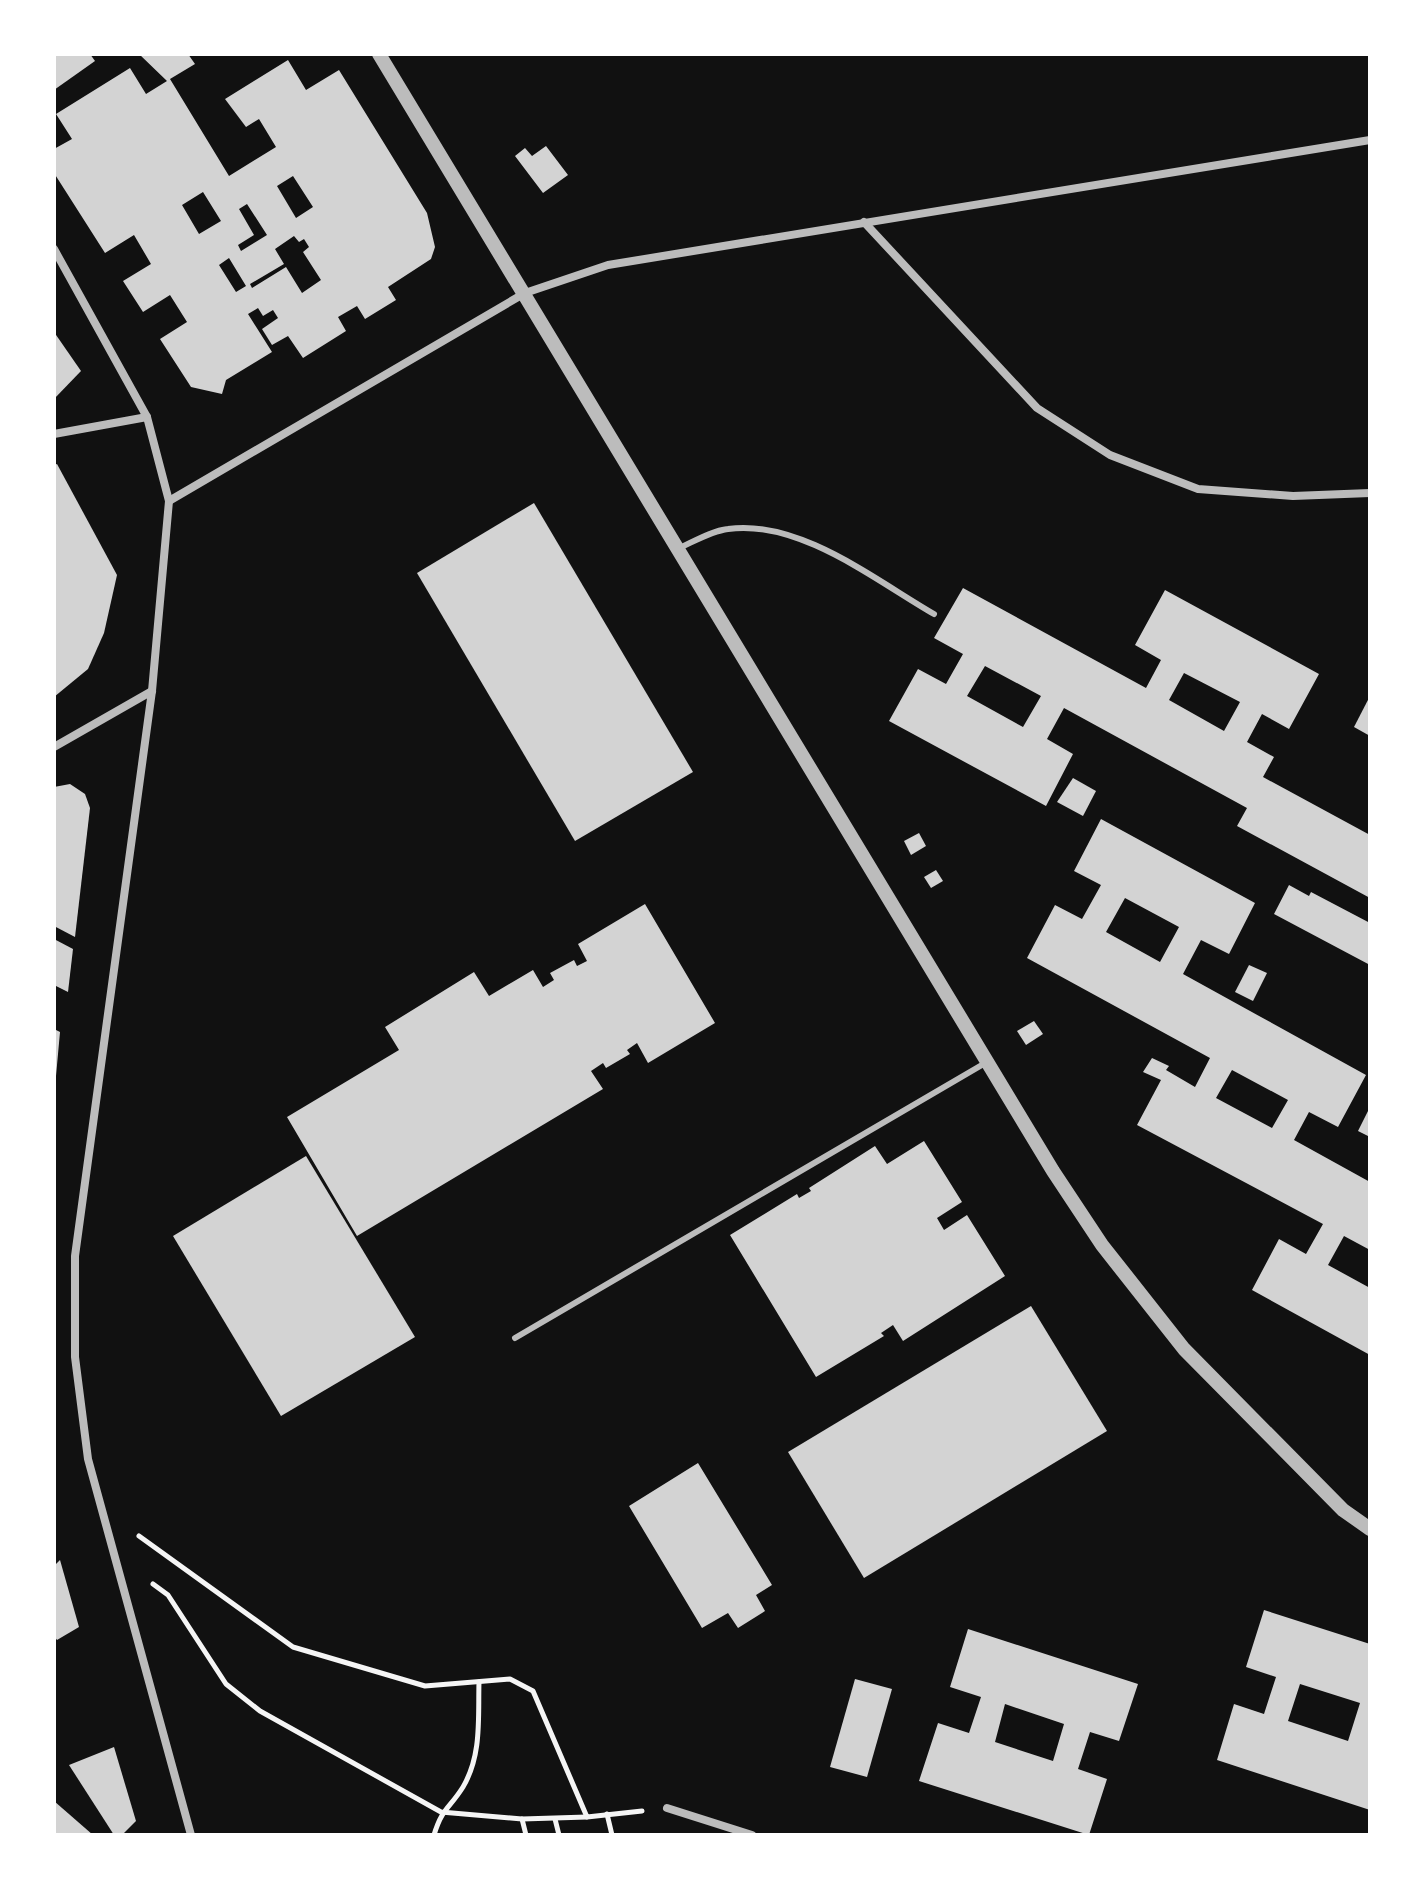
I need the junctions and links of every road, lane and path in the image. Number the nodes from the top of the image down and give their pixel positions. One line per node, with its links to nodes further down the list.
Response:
1 (379, 54): 5 (street)
2 (1370, 140): 3 (street)
3 (864, 222): 5 (street); 8 (street)
4 (54, 249): 6 (street)
5 (525, 293): 9 (street); 10 (street)
6 (147, 417): 7 (street); 9 (street)
7 (54, 434)
8 (1370, 493)
9 (169, 501): 12 (street)
10 (677, 549): 11 (lane); 14 (street)
11 (934, 614)
12 (152, 691): 13 (street); 16 (street)
13 (54, 747)
14 (987, 1062): 15 (lane); 17 (street)
15 (515, 1338)
16 (103, 1510): 18 (street); 19 (path)
17 (1370, 1529)
18 (114, 1554): 21 (path); 26 (street)
19 (479, 1682): 21 (path); 23 (path)
20 (667, 1808): 22 (path); 31 (street)
21 (441, 1812): 24 (path); 27 (path)
22 (607, 1814): 23 (path); 30 (path)
23 (587, 1817): 25 (path)
24 (522, 1819): 25 (path); 28 (path)
25 (555, 1819): 29 (path)
26 (191, 1835)
27 (434, 1835)
28 (526, 1835)
29 (559, 1835)
30 (612, 1835)
31 (752, 1835)

